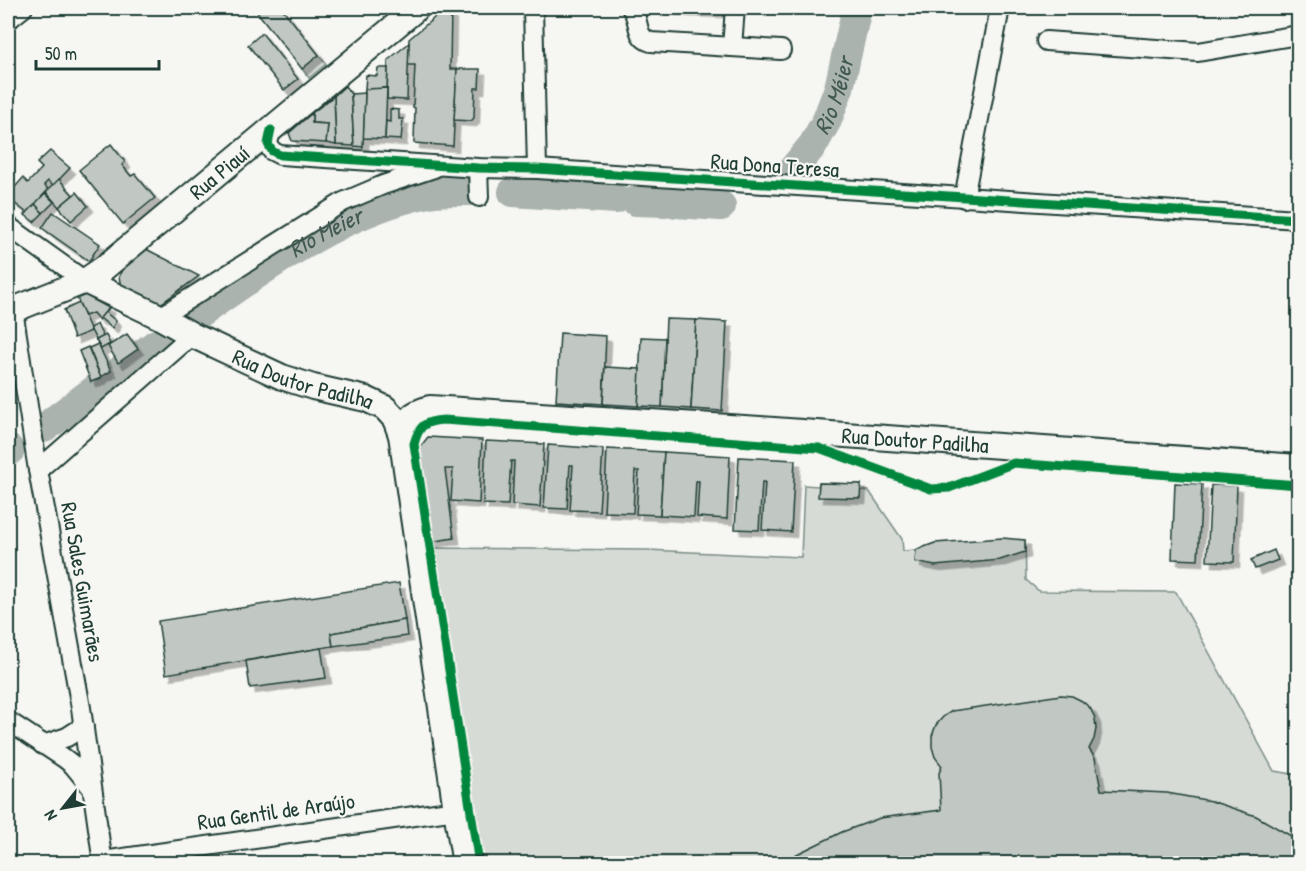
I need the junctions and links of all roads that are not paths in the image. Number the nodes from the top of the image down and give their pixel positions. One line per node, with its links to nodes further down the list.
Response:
1 (23, 8): 7 (street)
2 (417, 8): 12 (street, Rua Piauí)
3 (533, 8): 14 (street)
4 (631, 8): 10 (street)
5 (735, 8): 10 (street)
6 (1000, 8): 15 (street)
7 (8, 20)
8 (1299, 35): 9 (street)
9 (1046, 41)
10 (732, 47): 11 (street)
11 (781, 50)
12 (271, 130): 13 (street, Rua Dona Teresa); 18 (street, Rua Piauí)
13 (442, 166): 14 (street, Rua Dona Teresa); 20 (street)
14 (537, 169): 15 (street, Rua Dona Teresa)
15 (964, 198): 16 (street, Rua Dona Teresa)
16 (1299, 219)
17 (8, 226): 18 (street)
18 (84, 281): 19 (street, Rua Piauí); 20 (street, Rua Doutor Padilha)
19 (10, 311): 24 (street, Rua Sales Guimarães)
20 (160, 317): 21 (street, Rua Doutor Padilha)
21 (192, 335): 22 (street, Rua Doutor Padilha); 24 (street)
22 (401, 435): 23 (street, Rua Doutor Padilha); 29 (street)
23 (1299, 468)
24 (38, 470): 26 (street, Rua Sales Guimarães)
25 (8, 721): 27 (street)
26 (84, 726): 27 (street); 28 (street, Rua Sales Guimarães)
27 (43, 745): 28 (street)
28 (92, 789): 30 (street, Rua Sales Guimarães)
29 (456, 810): 30 (street, Rua Gentil de Araújo); 31 (street)
30 (103, 862)
31 (465, 864)

